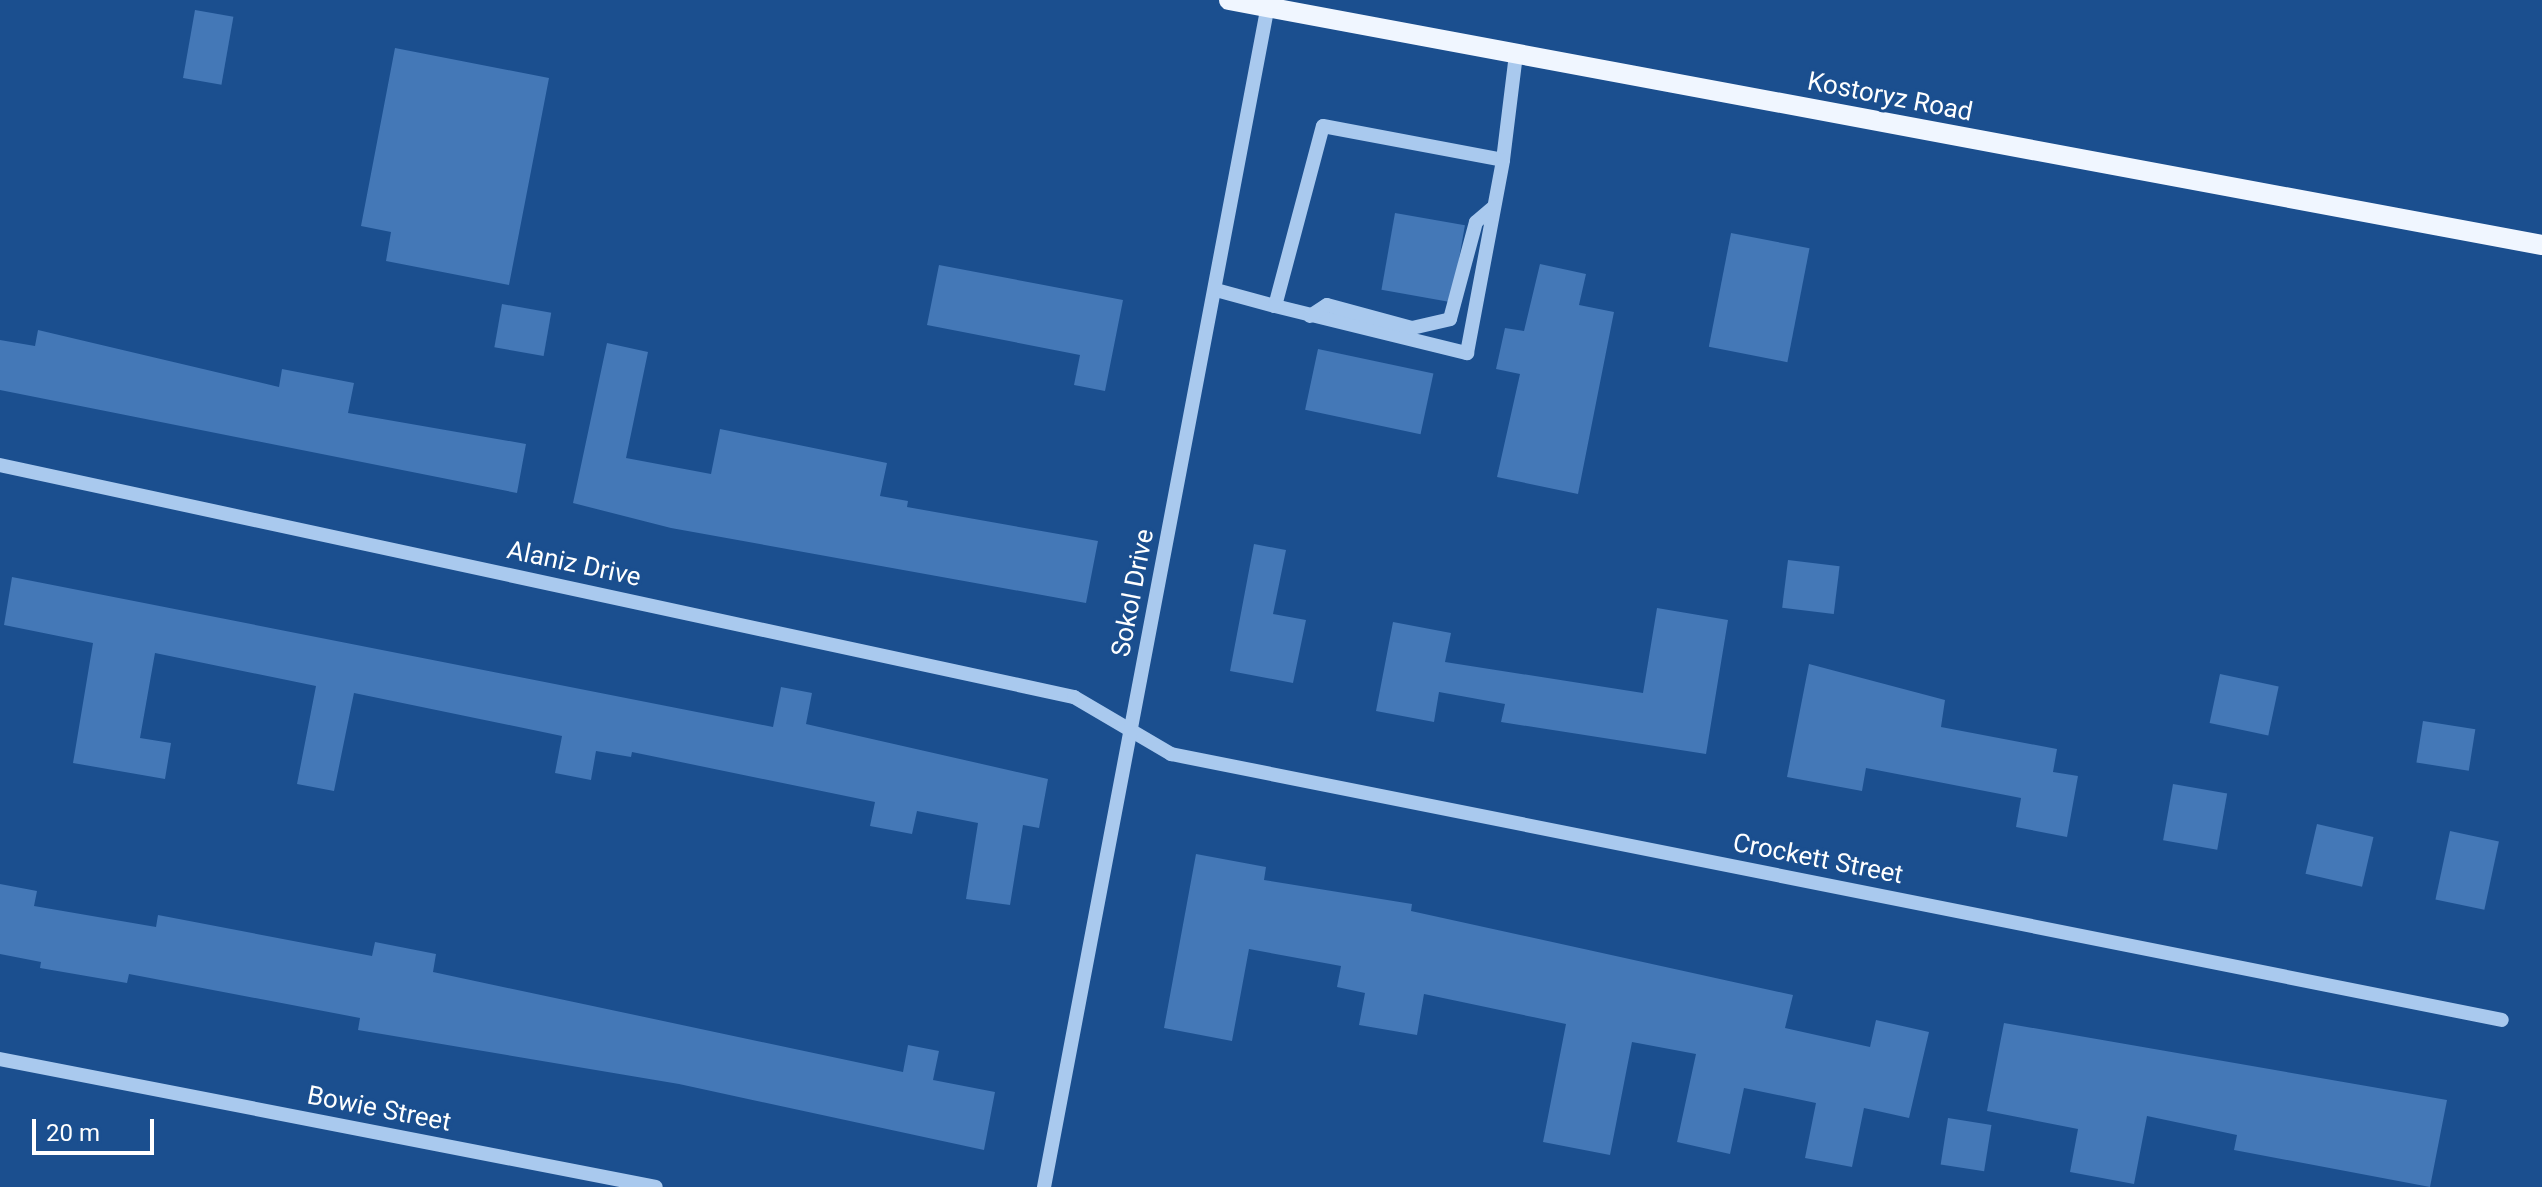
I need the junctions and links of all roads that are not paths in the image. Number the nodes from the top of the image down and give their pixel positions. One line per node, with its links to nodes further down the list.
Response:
1 (1229, 0): 2 (main road, Kostoryz Road)
2 (1269, 4): 3 (main road, Kostoryz Road); 7 (street, Sokol Drive)
3 (1516, 54): 4 (street); 6 (main road, Kostoryz Road)
4 (1503, 160): 5 (street); 8 (street)
5 (1494, 207): 9 (street); 9 (street)
6 (2542, 245)
7 (1216, 290): 8 (street); 11 (street, Sokol Drive)
8 (1275, 306): 9 (street)
9 (1310, 316)
10 (0, 465): 11 (street, Alaniz Drive)
11 (1130, 731): 12 (street, Crockett Street); 15 (street, Sokol Drive)
12 (2502, 1020)
13 (0, 1059): 14 (street, Bowie Street)
14 (656, 1187)
15 (1044, 1187)

